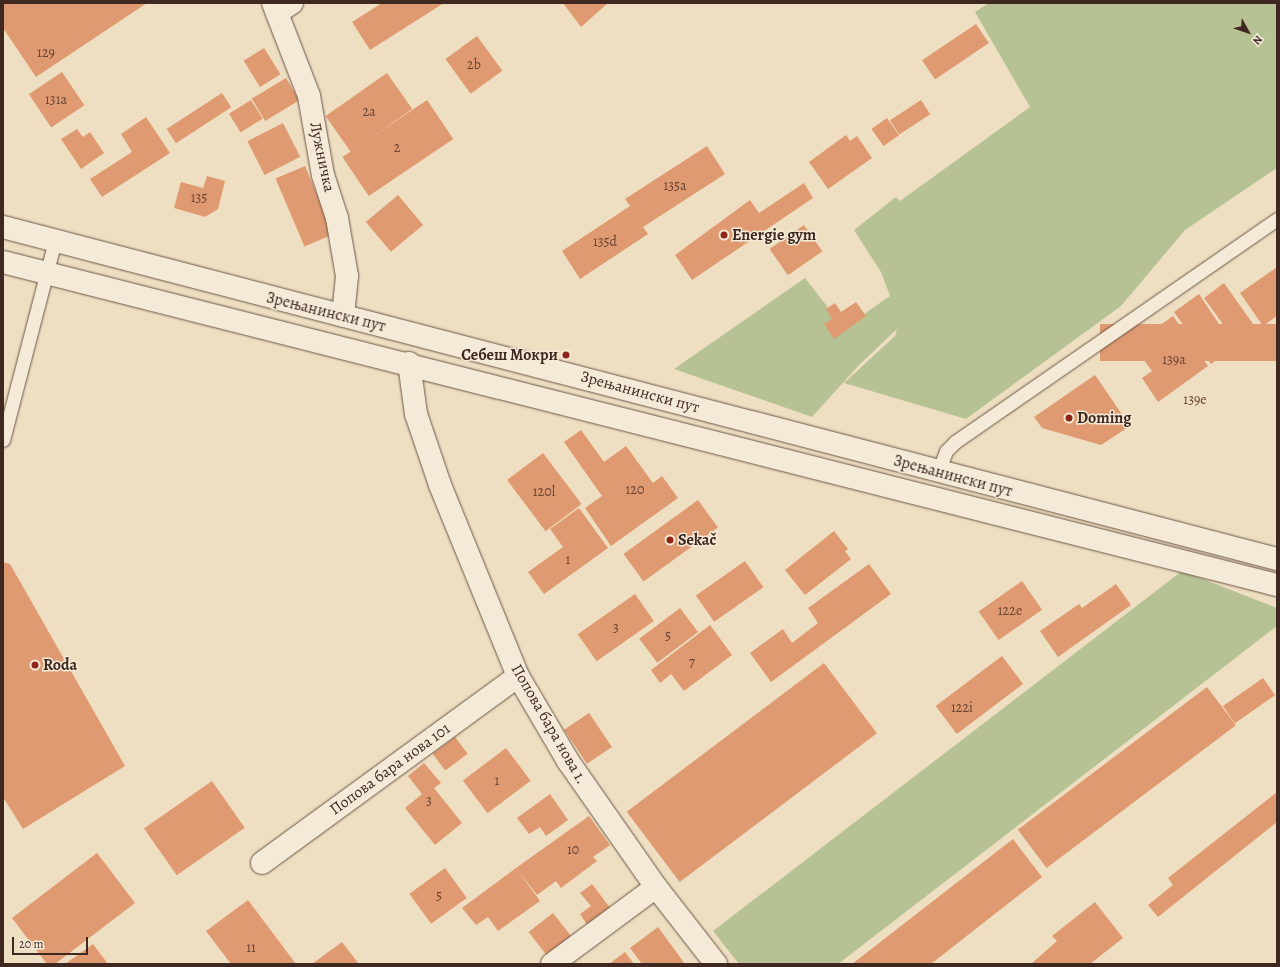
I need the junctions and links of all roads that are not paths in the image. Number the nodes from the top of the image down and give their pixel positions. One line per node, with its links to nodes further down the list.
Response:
1 (281, 6): 7 (main road, Лужничка)
2 (1277, 219): 10 (lane)
3 (3, 227): 4 (main road, Зрењанински пут)
4 (55, 241): 6 (lane); 7 (main road, Зрењанински пут)
5 (3, 262): 6 (main road, Зрењанински пут)
6 (46, 273): 8 (main road, Зрењанински пут); 9 (lane)
7 (343, 316): 10 (main road, Зрењанински пут)
8 (409, 363): 12 (main road, Зрењанински пут); 13 (main road, Попова бара нова 1.)
9 (3, 440)
10 (938, 472): 11 (main road, Зрењанински пут)
11 (1277, 559)
12 (1277, 586)
13 (518, 676): 14 (main road, Попова бара нова 101); 15 (main road, Попова бара нова 1.)
14 (262, 863)
15 (656, 887): 16 (main road, Попова бара нова 1.); 17 (main road)
16 (706, 961)
17 (552, 964)

